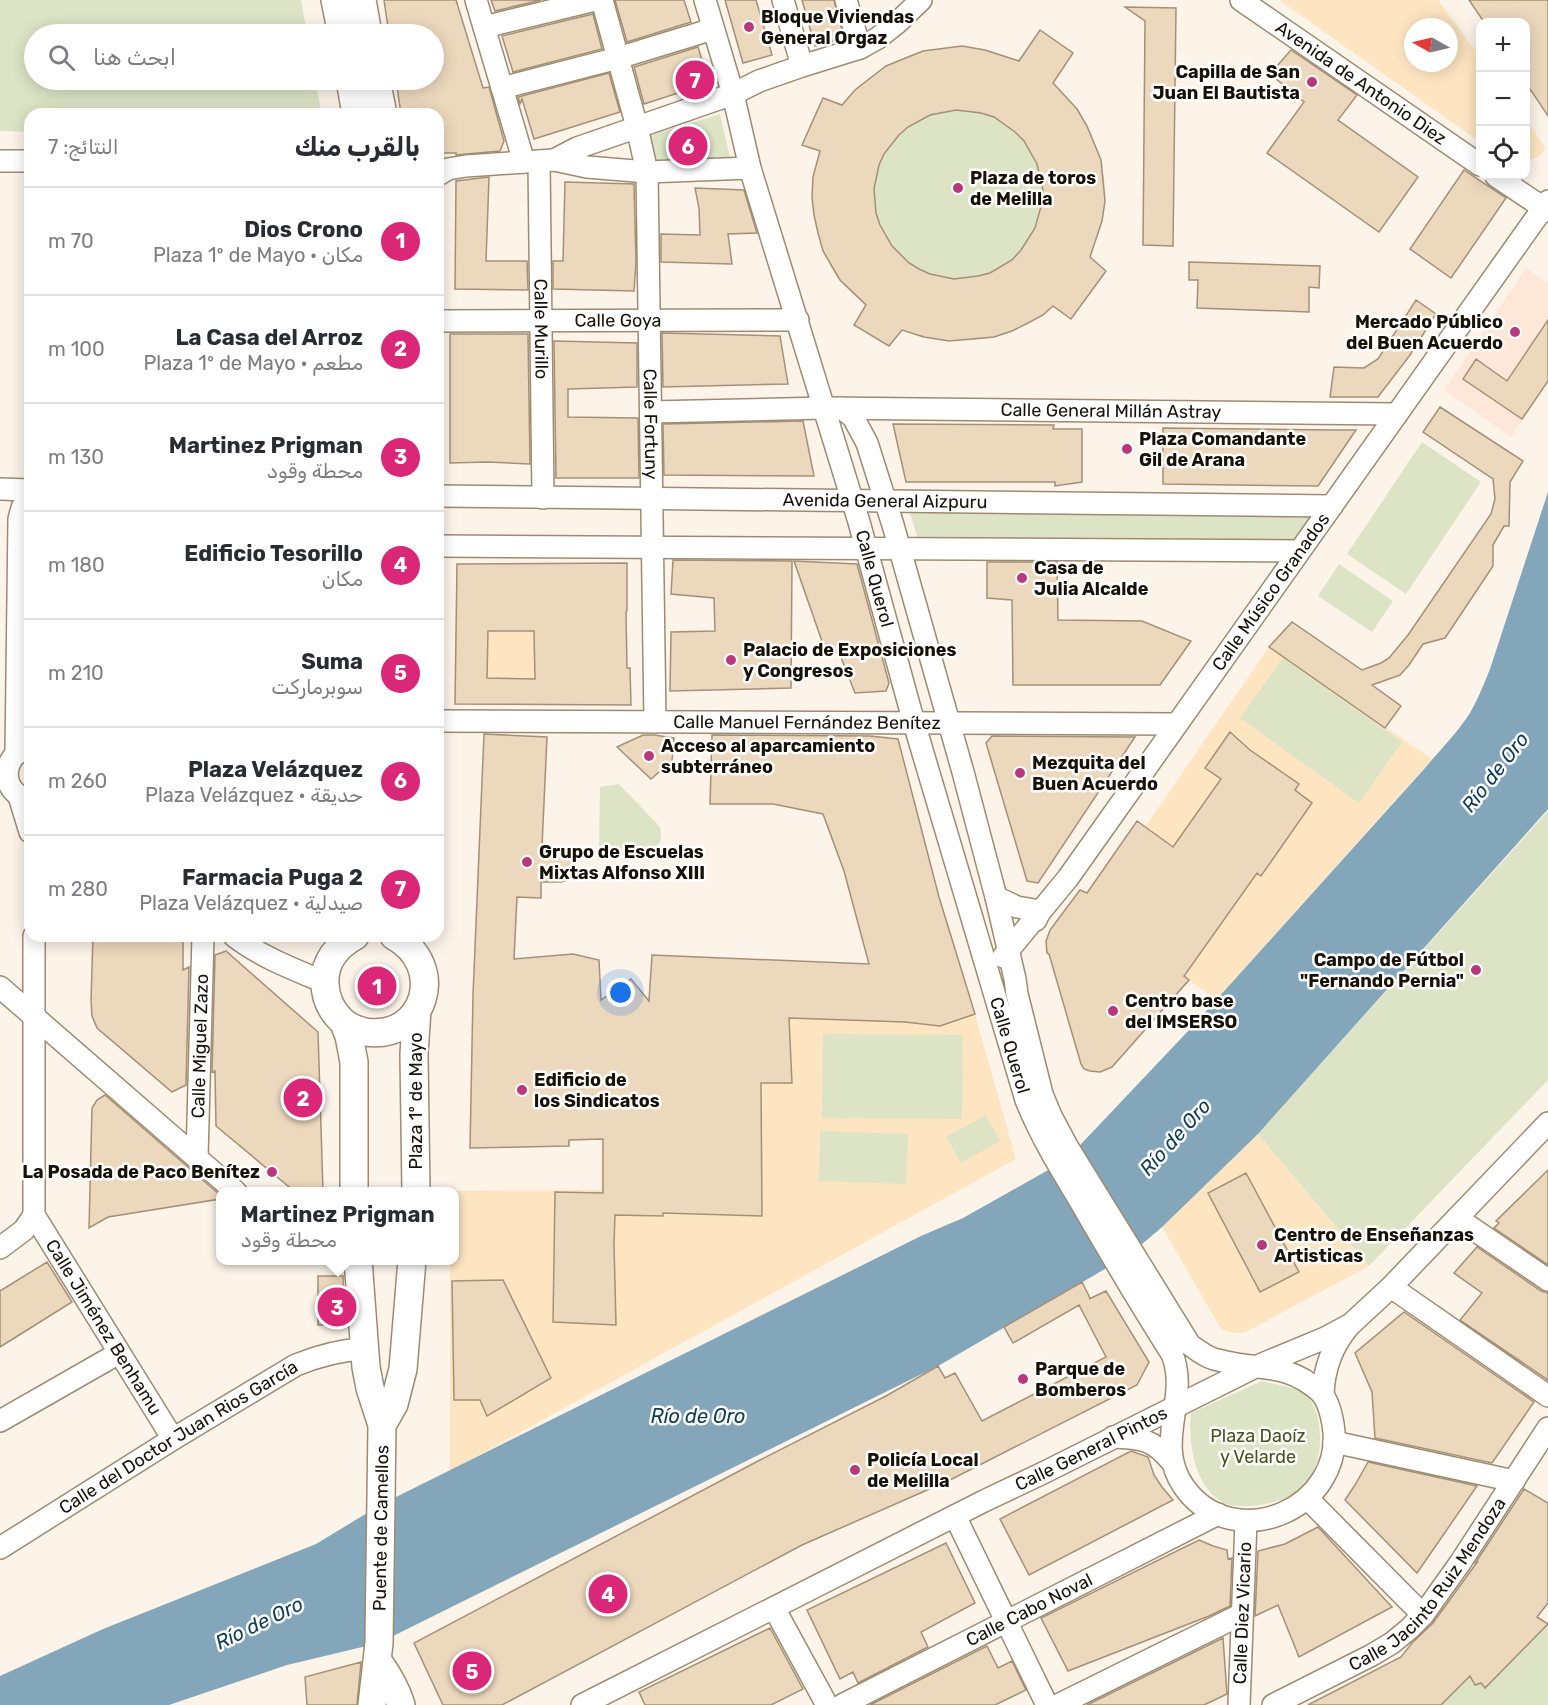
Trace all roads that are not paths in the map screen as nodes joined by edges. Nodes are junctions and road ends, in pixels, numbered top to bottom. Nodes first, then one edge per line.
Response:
1 (335, 0) edge
2 (362, 0) edge
3 (476, 0) edge
4 (595, 0) edge
5 (602, 0) edge
6 (705, 0) edge
7 (783, 0) edge
8 (846, 0) edge
9 (921, 0) edge
10 (1241, 0) edge
11 (340, 24) edge
12 (366, 24) edge
13 (484, 27) junction
14 (713, 28) junction
15 (860, 48) junction
16 (618, 58) junction
17 (802, 66) junction
18 (502, 88) junction
19 (352, 90) edge
20 (378, 90) edge
21 (733, 94) junction
22 (355, 108) edge
23 (382, 108) edge
24 (637, 127) junction
25 (576, 156) junction
26 (0, 161) edge
27 (24, 161) edge
28 (539, 161) junction
29 (1476, 162) edge
30 (750, 168) junction
31 (444, 171) edge
32 (647, 172) junction
33 (1503, 180) edge
34 (1546, 206) edge
35 (541, 320) junction
36 (649, 320) junction
37 (798, 320) junction
38 (444, 321) edge
39 (833, 408) junction
40 (651, 412) junction
41 (1397, 414) junction
42 (0, 489) edge
43 (24, 490) edge
44 (444, 496) edge
45 (543, 498) junction
46 (652, 499) junction
47 (852, 501) junction
48 (886, 501) junction
49 (24, 504) edge
50 (1332, 506) junction
51 (444, 546) edge
52 (652, 548) junction
53 (867, 549) junction
54 (900, 549) junction
55 (1299, 551) junction
56 (444, 721) edge
57 (655, 722) junction
58 (914, 723) junction
59 (948, 723) junction
60 (1177, 724) junction
61 (14, 753) edge
62 (15, 794) edge
63 (24, 817) edge
64 (996, 897) junction
65 (1040, 911) junction
66 (34, 942) edge
67 (203, 942) edge
68 (242, 942) edge
69 (344, 942) edge
70 (404, 942) edge
71 (427, 942) edge
72 (1008, 951) junction
73 (423, 969) junction
74 (988, 977) junction
75 (1015, 979) junction
76 (324, 982) junction
77 (0, 987) edge
78 (417, 1010) junction
79 (34, 1016) junction
80 (344, 1023) junction
81 (1548, 1123) edge
82 (1541, 1144) edge
83 (1059, 1150) junction
84 (197, 1157) junction
85 (231, 1187) edge
86 (354, 1187) edge
87 (416, 1187) edge
88 (34, 1215) junction
89 (1457, 1218) junction
90 (0, 1248) edge
91 (358, 1265) edge
92 (412, 1265) edge
93 (1128, 1265) junction
94 (1548, 1280) edge
95 (1391, 1287) junction
96 (1351, 1324) junction
97 (364, 1349) junction
98 (119, 1353) junction
99 (1255, 1366) junction
100 (1323, 1394) junction
101 (1548, 1396) edge
102 (1174, 1406) junction
103 (0, 1421) edge
104 (382, 1425) junction
105 (1548, 1428) edge
106 (1112, 1437) junction
107 (173, 1439) junction
108 (1334, 1443) junction
109 (1172, 1462) junction
110 (1514, 1481) junction
111 (1307, 1498) junction
112 (1218, 1514) junction
113 (955, 1516) junction
114 (1246, 1521) junction
115 (0, 1548) edge
116 (774, 1608) junction
117 (1242, 1614) junction
118 (1423, 1615) junction
119 (1006, 1622) junction
120 (378, 1662) junction
121 (610, 1699) edge
122 (372, 1705) edge
123 (401, 1705) edge
124 (582, 1705) edge
125 (827, 1705) edge
126 (842, 1705) edge
127 (1047, 1705) edge
128 (1058, 1705) edge
129 (1239, 1705) edge
130 (1273, 1705) edge

1 - 11 main road
2 - 12 main road
3 - 13 street, Calle Murillo
4 - 13 street
5 - 16 street, Calle Fortuny
6 - 14 street, Calle Querol
7 - 17 street
8 - 15 street
9 - 15 street
10 - 29 street, Avenida de Antonio Diez
13 - 18 street, Calle Murillo
14 - 16 street
14 - 21 street, Calle Querol
15 - 17 street
16 - 18 street
16 - 24 street, Calle Fortuny
17 - 21 street
18 - 28 street, Calle Murillo
19 - 22 main road
20 - 23 main road
21 - 24 street
21 - 30 street, Calle Querol
24 - 25 street
24 - 32 street, Calle Fortuny
25 - 28 street
25 - 32 street
26 - 27 street
28 - 31 street
28 - 35 street, Calle Murillo
30 - 32 street
30 - 37 street, Calle Querol
32 - 36 street, Calle Fortuny
33 - 34 street
34 - 41 street, Calle Músico Granados
35 - 36 street, Calle Goya
35 - 38 street, Calle Goya
35 - 45 street, Calle Murillo
36 - 37 street, Calle Goya
36 - 40 street, Calle Fortuny
37 - 39 street, Calle Querol
39 - 40 street, Calle General Millán Astray
39 - 41 street, Calle General Millán Astray
39 - 47 street, Calle Querol
39 - 48 street, Calle Querol
40 - 46 street, Calle Fortuny
41 - 50 street, Calle Músico Granados
42 - 43 street
44 - 45 street, Avenida General Aizpuru
45 - 46 street, Avenida General Aizpuru
46 - 47 street, Avenida General Aizpuru
46 - 52 street, Calle Fortuny
47 - 48 street, Avenida General Aizpuru
47 - 53 street, Calle Querol
48 - 50 street, Avenida General Aizpuru
48 - 54 street, Calle Querol
49 - 61 street
50 - 55 street, Calle Músico Granados
51 - 52 street
52 - 53 street
52 - 57 street, Calle Fortuny
53 - 54 street
53 - 58 street, Calle Querol
54 - 55 street
54 - 59 street, Calle Querol
55 - 60 street, Calle Músico Granados
56 - 57 street, Calle Manuel Fernández Benítez
57 - 58 street, Calle Manuel Fernández Benítez
58 - 59 street, Calle Manuel Fernández Benítez
58 - 74 street, Calle Querol
59 - 60 street, Calle Manuel Fernández Benítez
59 - 64 street, Calle Querol
60 - 65 street, Calle Músico Granados
61 - 62 street
62 - 63 street
64 - 65 street
64 - 72 street, Calle Querol
65 - 72 street, Calle Músico Granados
65 - 75 street
66 - 79 street
67 - 84 street, Calle Miguel Zazo
68 - 76 street
69 - 76 main road
70 - 73 main road
71 - 73 main road, Plaza 1º de Mayo
72 - 74 street, Calle Músico Granados
72 - 75 street, Calle Querol
73 - 78 main road, Plaza 1º de Mayo
74 - 83 street, Calle Querol
75 - 83 street, Calle Querol
76 - 80 main road
77 - 79 street
78 - 80 main road
78 - 87 main road, Plaza 1º de Mayo
79 - 84 street
79 - 88 street
80 - 86 main road
81 - 82 street, Calle General Pintos
82 - 89 street, Calle General Pintos
83 - 93 street
84 - 85 street
88 - 90 street
88 - 98 street, Calle Jiménez Benhamu
89 - 94 street
89 - 95 street, Calle General Pintos
91 - 97 main road
92 - 104 main road
93 - 99 street
93 - 102 street
95 - 96 street, Calle General Pintos
95 - 101 street
96 - 99 street, Calle General Pintos
96 - 100 street
97 - 104 main road
97 - 107 street, Calle del Doctor Juan Rios García
98 - 103 street
98 - 107 street, Calle Jiménez Benhamu
99 - 100 street
99 - 102 street, Calle General Pintos
100 - 108 street
102 - 106 street, Calle General Pintos
102 - 109 street
104 - 120 main road, Puente de Camellos
105 - 110 street, Calle Jacinto Ruiz Mendoza
106 - 109 street
106 - 113 street, Calle General Pintos
107 - 115 street, Calle del Doctor Juan Rios García
108 - 110 street
108 - 111 street
109 - 112 street
110 - 118 street, Calle Jacinto Ruiz Mendoza
111 - 114 street
111 - 118 street
112 - 114 street
112 - 119 street, Calle Cabo Noval
113 - 116 street, Calle General Pintos
113 - 119 street
114 - 117 street, Calle Diez Vicario
116 - 121 street, Calle General Pintos
116 - 125 street
117 - 128 street
117 - 129 street, Calle Diez Vicario
118 - 130 street, Calle Jacinto Ruiz Mendoza
119 - 126 street, Calle Cabo Noval
119 - 127 street
120 - 122 main road, Puente de Camellos
120 - 123 main road
121 - 124 street, Calle General Pintos

